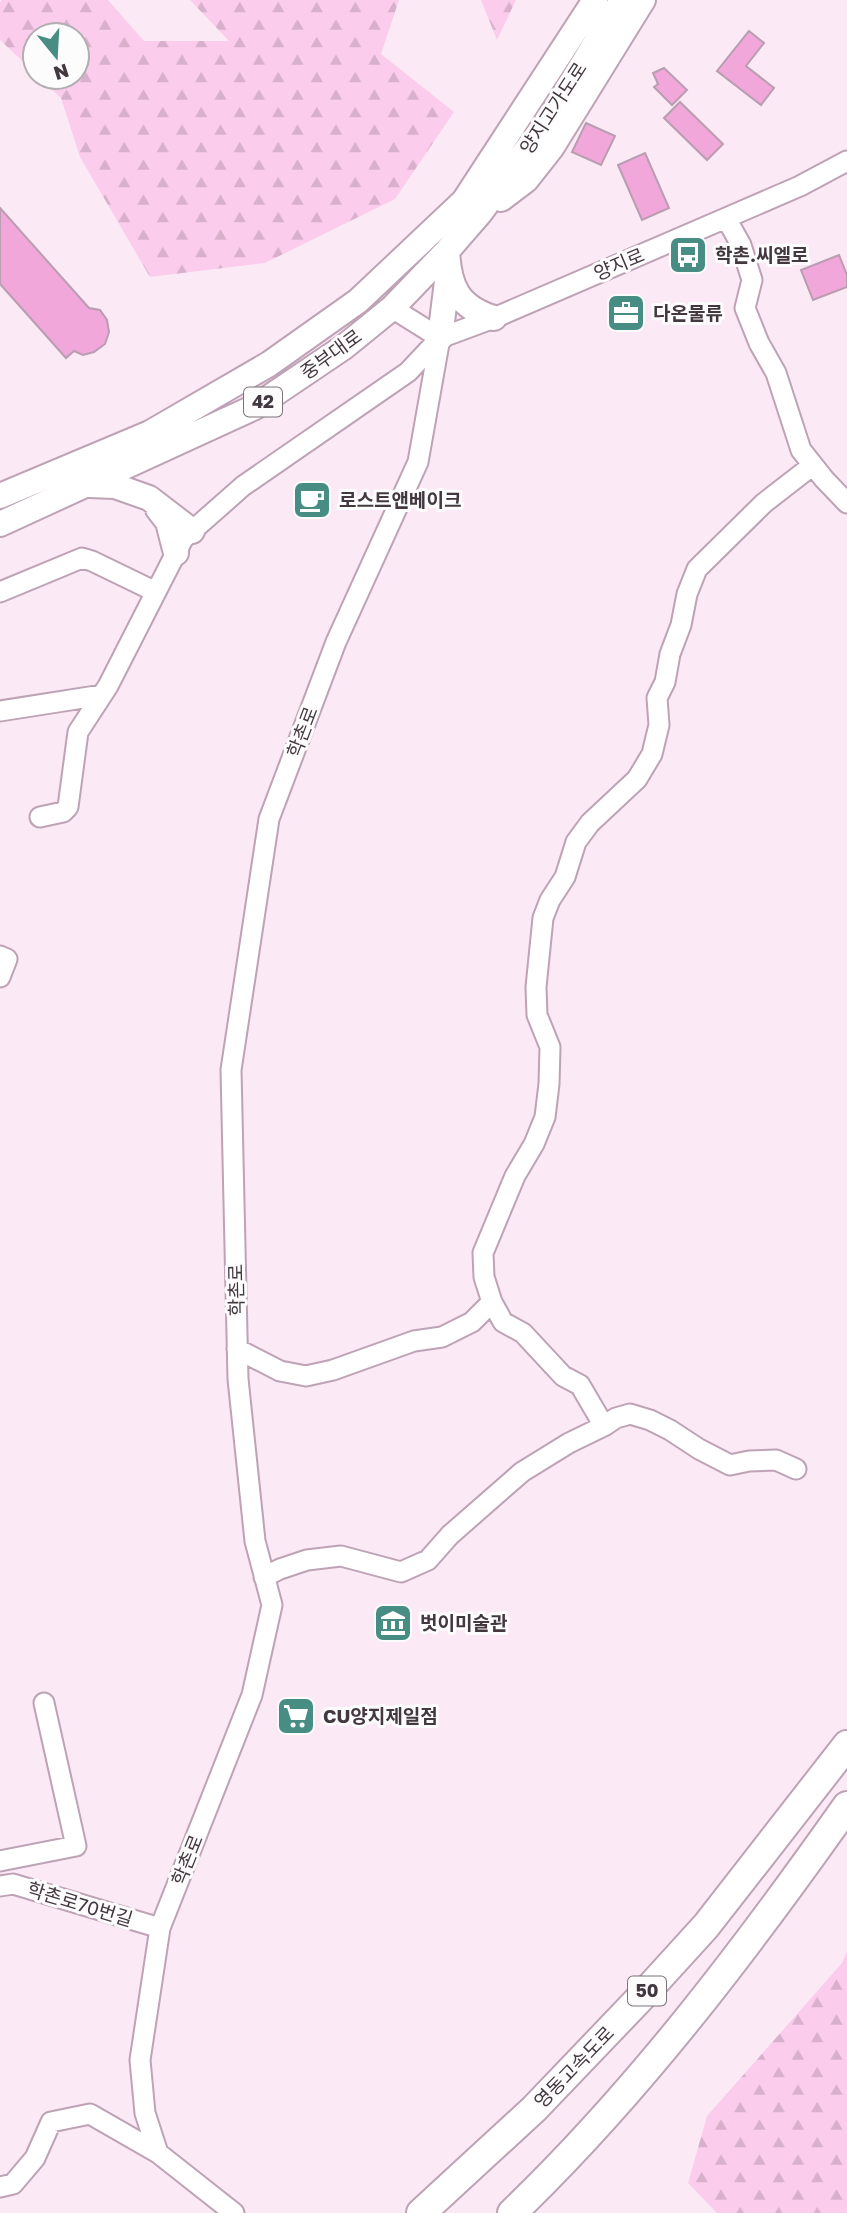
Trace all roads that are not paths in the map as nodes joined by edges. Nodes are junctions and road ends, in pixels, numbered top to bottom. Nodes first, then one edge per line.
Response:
1 (574, 0) edge
2 (594, 0) edge
3 (622, 0) edge
4 (643, 0) edge
5 (847, 161) edge
6 (472, 207) junction
7 (726, 218) junction
8 (448, 260) junction
9 (392, 308) junction
10 (494, 318) junction
11 (440, 338) junction
12 (813, 465) junction
13 (85, 485) junction
14 (4, 492) edge
15 (149, 498) junction
16 (847, 503) edge
17 (0, 524) edge
18 (192, 531) junction
19 (176, 553) junction
20 (0, 592) edge
21 (156, 592) junction
22 (102, 695) junction
23 (58, 702) junction
24 (0, 711) edge
25 (78, 732) junction
26 (40, 817) dead end
27 (0, 956) edge
28 (0, 977) edge
29 (492, 1303) junction
30 (237, 1349) junction
31 (604, 1426) junction
32 (796, 1469) dead end
33 (264, 1577) junction
34 (44, 1703) dead end
35 (847, 1745) edge
36 (847, 1807) edge
37 (0, 1861) edge
38 (6, 1885) edge
39 (160, 1928) junction
40 (158, 2153) junction
41 (0, 2187) edge
42 (234, 2213) edge
43 (421, 2213) edge
44 (512, 2213) edge

1 - 6 main road
2 - 6 main road, 양지고가도로 / 42
3 - 6 main road, 양지고가도로 / 42
4 - 6 main road
5 - 7 street, 양지로
6 - 8 main road, 중부대로 / 42
6 - 14 main road, 중부대로 / 42
7 - 10 street, 양지로
7 - 12 street
8 - 9 main road, 중부대로 / 42
8 - 10 main road
8 - 11 main road
9 - 11 street
9 - 13 main road, 중부대로 / 42
10 - 11 street, 양지로
11 - 18 street
11 - 30 street, 학촌로
12 - 16 street
12 - 29 street
13 - 15 main road
13 - 17 main road, 중부대로 / 42
15 - 18 main road
15 - 19 main road
18 - 19 street
19 - 21 street
20 - 21 street
21 - 22 street
22 - 23 street
22 - 25 street
23 - 24 street
23 - 25 street
25 - 26 street
27 - 28 street
29 - 30 street
29 - 31 street
30 - 33 street, 학촌로
31 - 32 street
31 - 33 street
33 - 39 street, 학촌로
34 - 37 street
35 - 43 highway, 영동고속도로 / 50
36 - 44 highway, 50
37 - 38 street
38 - 39 street, 학촌로70번길
39 - 40 street, 학촌로
40 - 41 street
40 - 42 street

